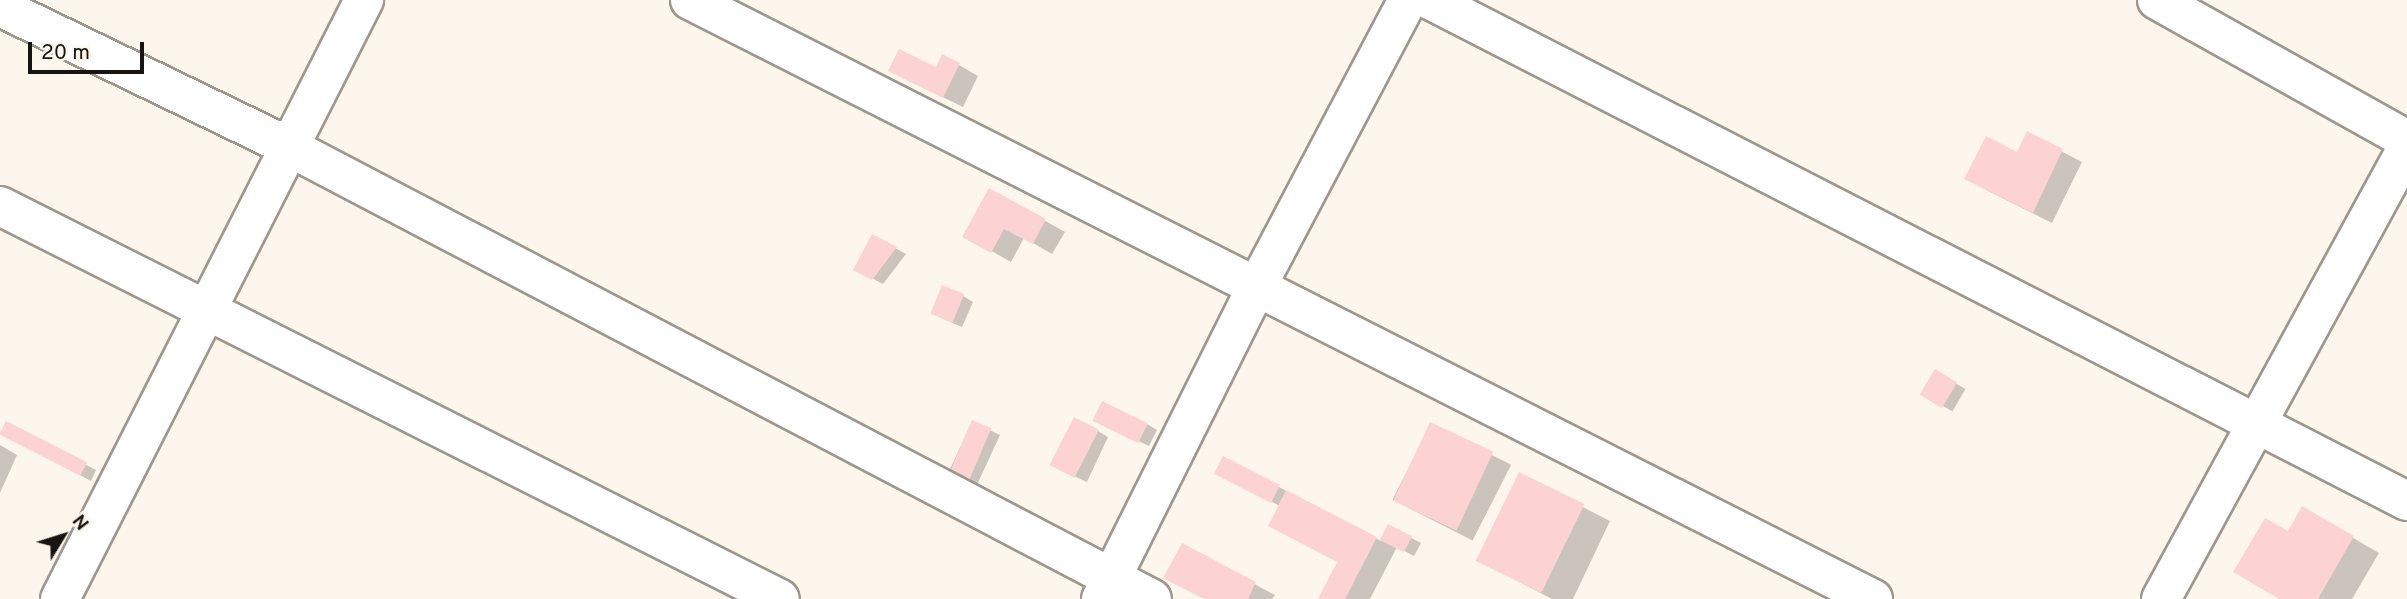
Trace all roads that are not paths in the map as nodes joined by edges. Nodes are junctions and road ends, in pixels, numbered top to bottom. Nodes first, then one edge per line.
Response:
1 (364, 0) edge
2 (690, 0) edge
3 (1408, 0) edge
4 (1430, 0) edge
5 (2157, 0) edge
6 (0, 7) edge
7 (2407, 140) edge
8 (289, 146) junction
9 (2407, 148) edge
10 (0, 205) edge
11 (1256, 286) junction
12 (206, 307) junction
13 (2257, 421) junction
14 (2407, 501) edge
15 (1107, 589) edge
16 (60, 599) edge
17 (780, 599) edge
18 (1152, 599) edge
19 (1873, 599) edge
20 (2161, 599) edge

1 - 8 street
2 - 11 street
3 - 11 street
4 - 13 street
5 - 7 street
6 - 8 street
8 - 12 street
8 - 15 street
9 - 13 street
10 - 12 street
11 - 15 street
11 - 19 street
12 - 16 street
12 - 17 street
13 - 14 street
13 - 20 street
15 - 18 street

